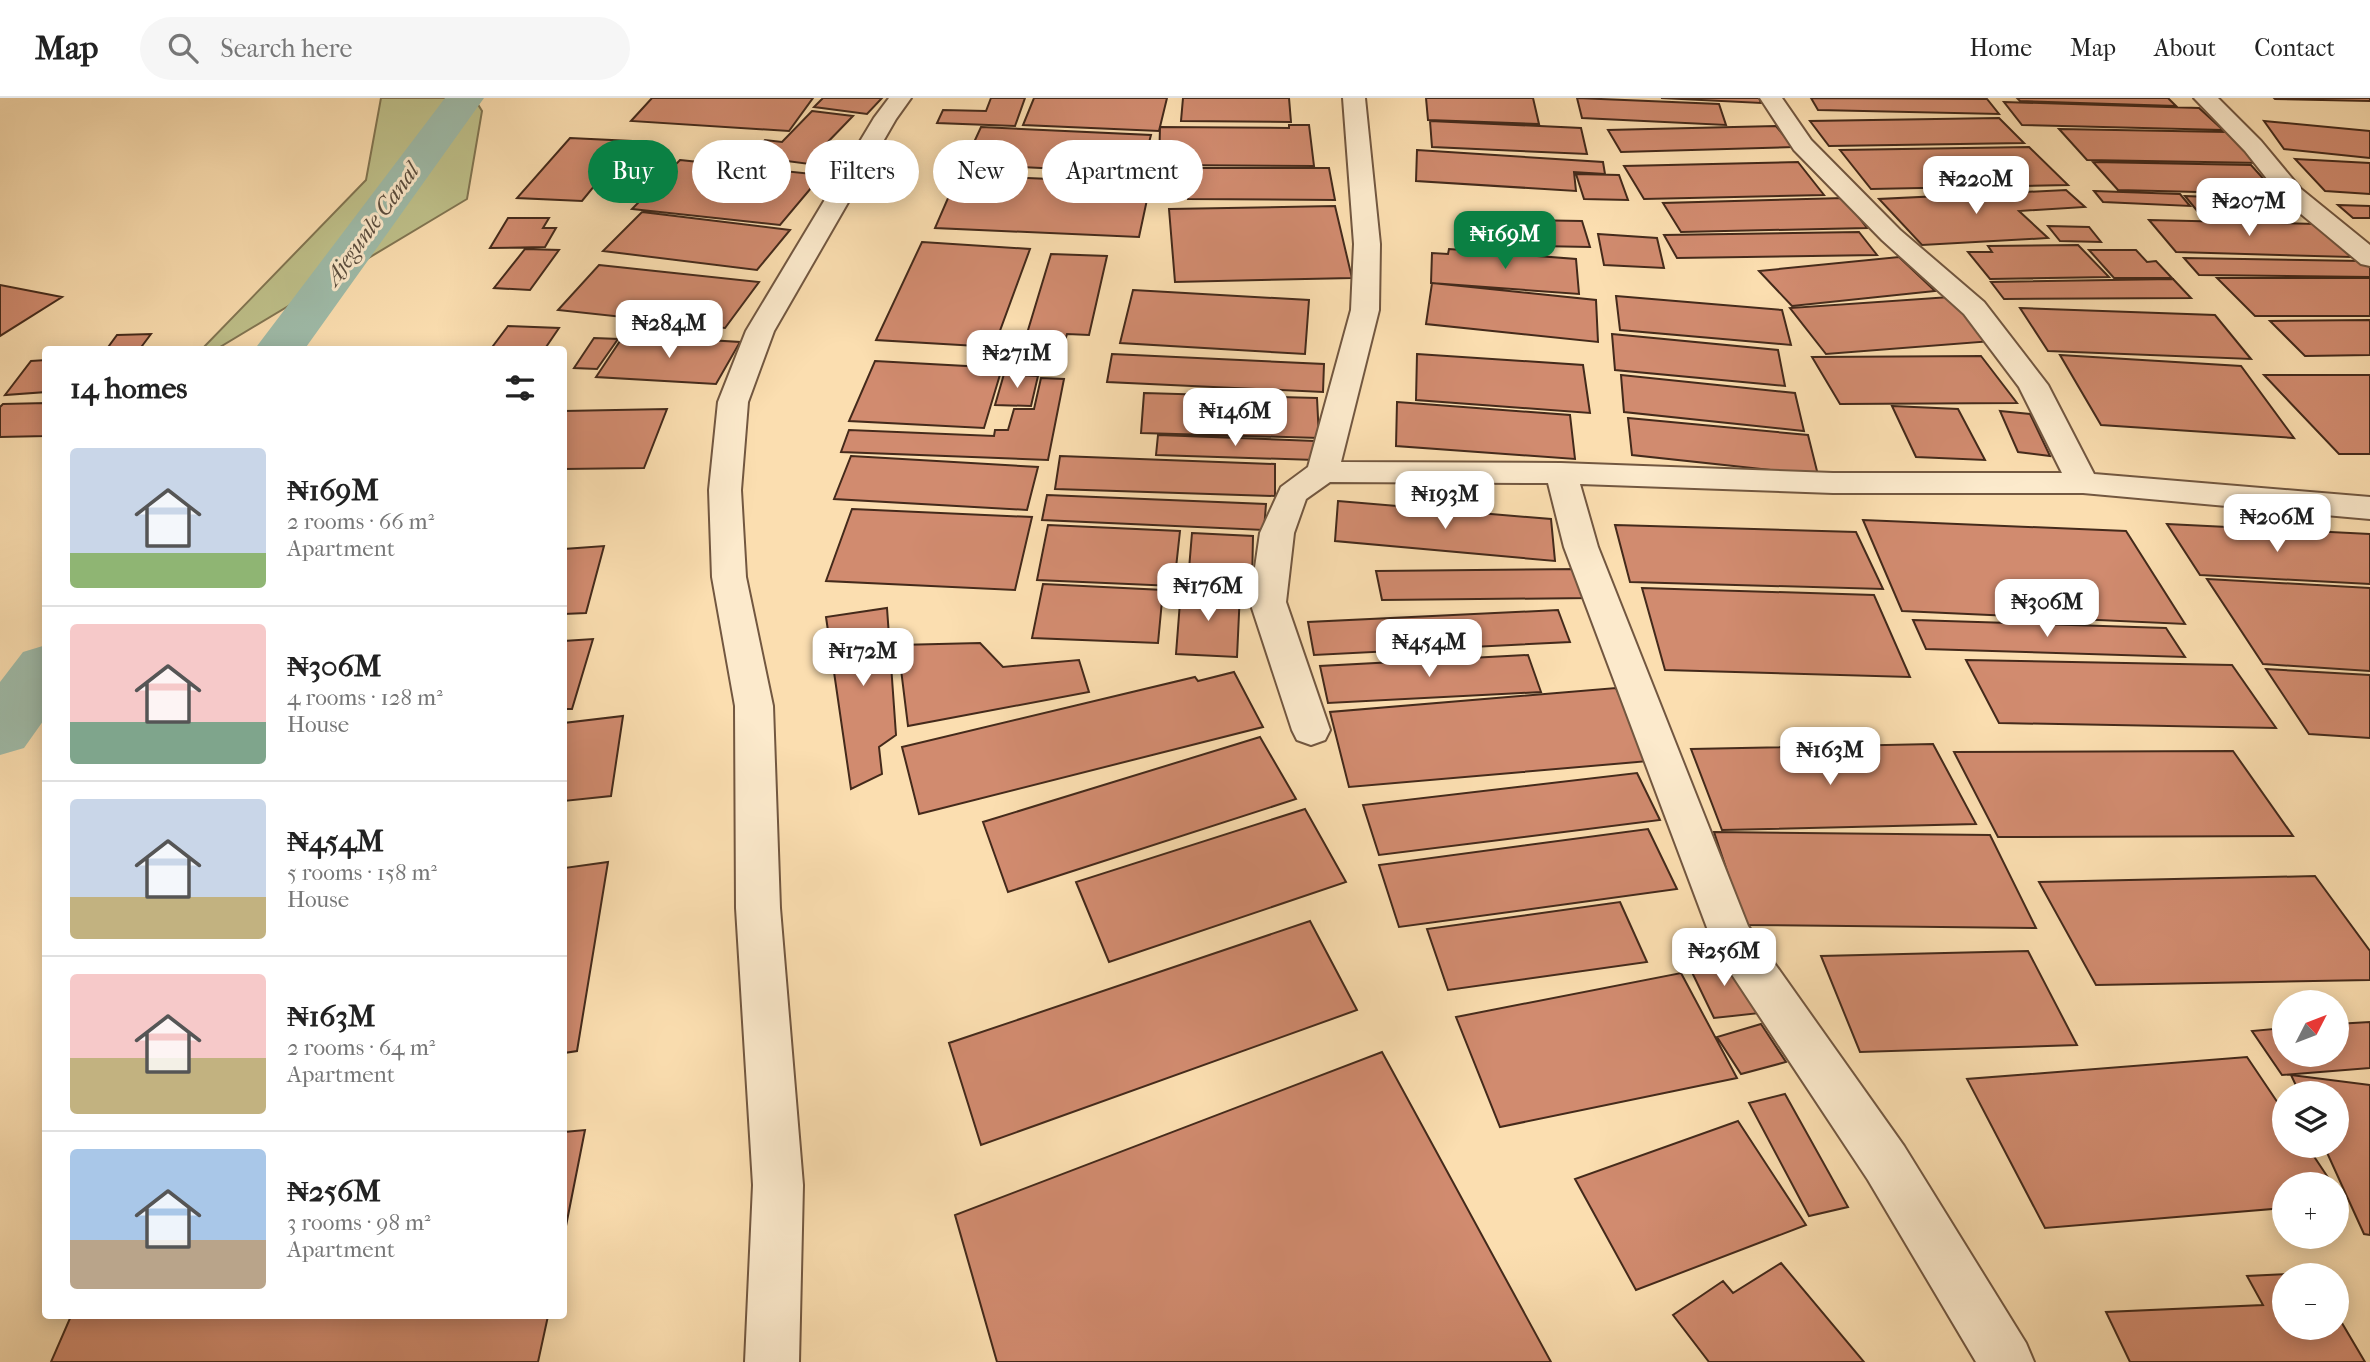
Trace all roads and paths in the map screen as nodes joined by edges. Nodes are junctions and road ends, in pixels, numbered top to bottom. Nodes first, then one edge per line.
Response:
1 (901, 98) edge
2 (1354, 98) edge
3 (1771, 98) edge
4 (2205, 98) edge
5 (2370, 258) edge
6 (1323, 472) junction
7 (1561, 473) junction
8 (2082, 483) junction
9 (2370, 508) edge
10 (1311, 730) dead end
11 (772, 1362) edge
12 (2007, 1362) edge

1 - 11 street
2 - 6 street
3 - 8 street
4 - 5 street
6 - 7 street
6 - 10 street
7 - 8 street
7 - 12 street
8 - 9 street

